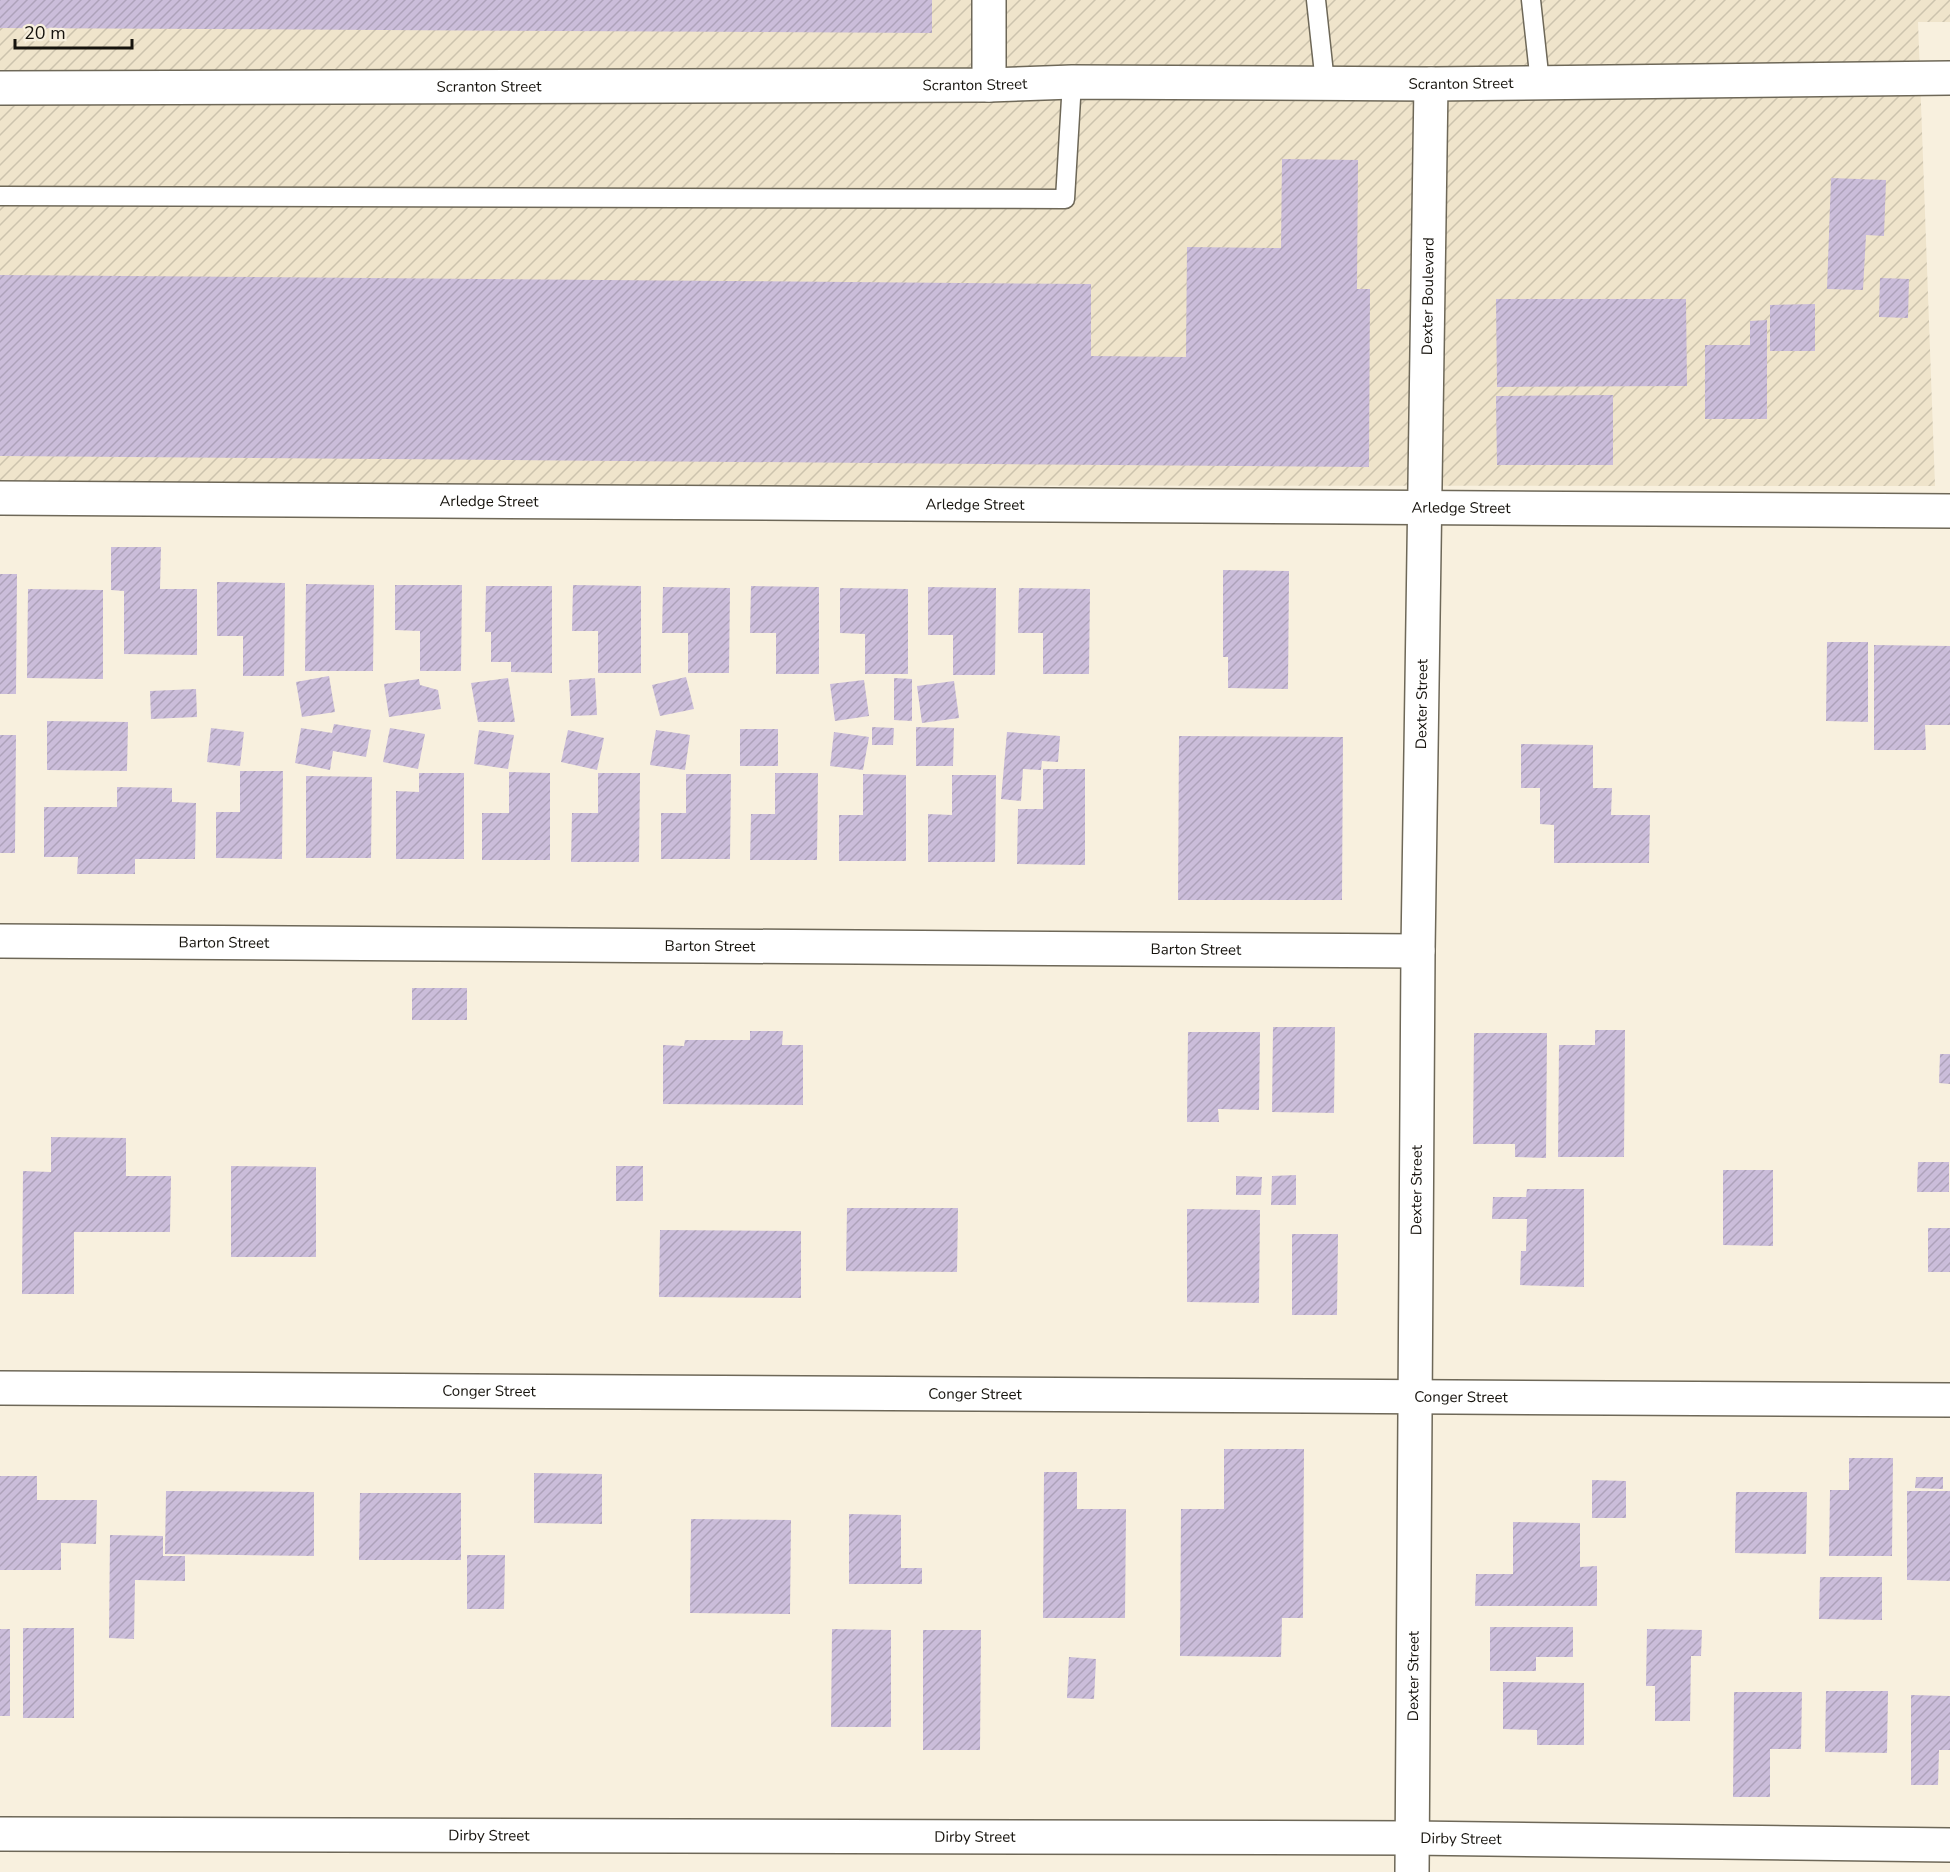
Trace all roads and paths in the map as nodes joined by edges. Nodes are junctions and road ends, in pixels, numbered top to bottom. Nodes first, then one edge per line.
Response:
1 (988, 0) edge
2 (1316, 0) edge
3 (1531, 0) edge
4 (1950, 78) edge
5 (1072, 82) junction
6 (1325, 83) junction
7 (1540, 83) junction
8 (1431, 84) junction
9 (989, 85) junction
10 (0, 88) edge
11 (0, 196) edge
12 (0, 498) edge
13 (1424, 507) junction
14 (1950, 511) edge
15 (0, 941) edge
16 (1418, 951) junction
17 (0, 1388) edge
18 (1416, 1396) junction
19 (1950, 1400) edge
20 (0, 1834) edge
21 (1412, 1838) junction
22 (1950, 1845) edge
23 (1412, 1872) edge

1 - 9 street
2 - 6 lane
3 - 7 lane
4 - 7 street, Scranton Street
5 - 6 street, Scranton Street
5 - 9 street, Scranton Street
5 - 11 lane
6 - 8 street, Scranton Street
7 - 8 street, Scranton Street
8 - 13 street, Dexter Boulevard
9 - 10 street, Scranton Street
12 - 13 street, Arledge Street
13 - 14 street, Arledge Street
13 - 16 street, Dexter Street
15 - 16 street, Barton Street
16 - 18 street, Dexter Street
17 - 18 street, Conger Street
18 - 19 street, Conger Street
18 - 21 street, Dexter Street
20 - 21 street, Dirby Street
21 - 22 street, Dirby Street
21 - 23 street, Dexter Street

